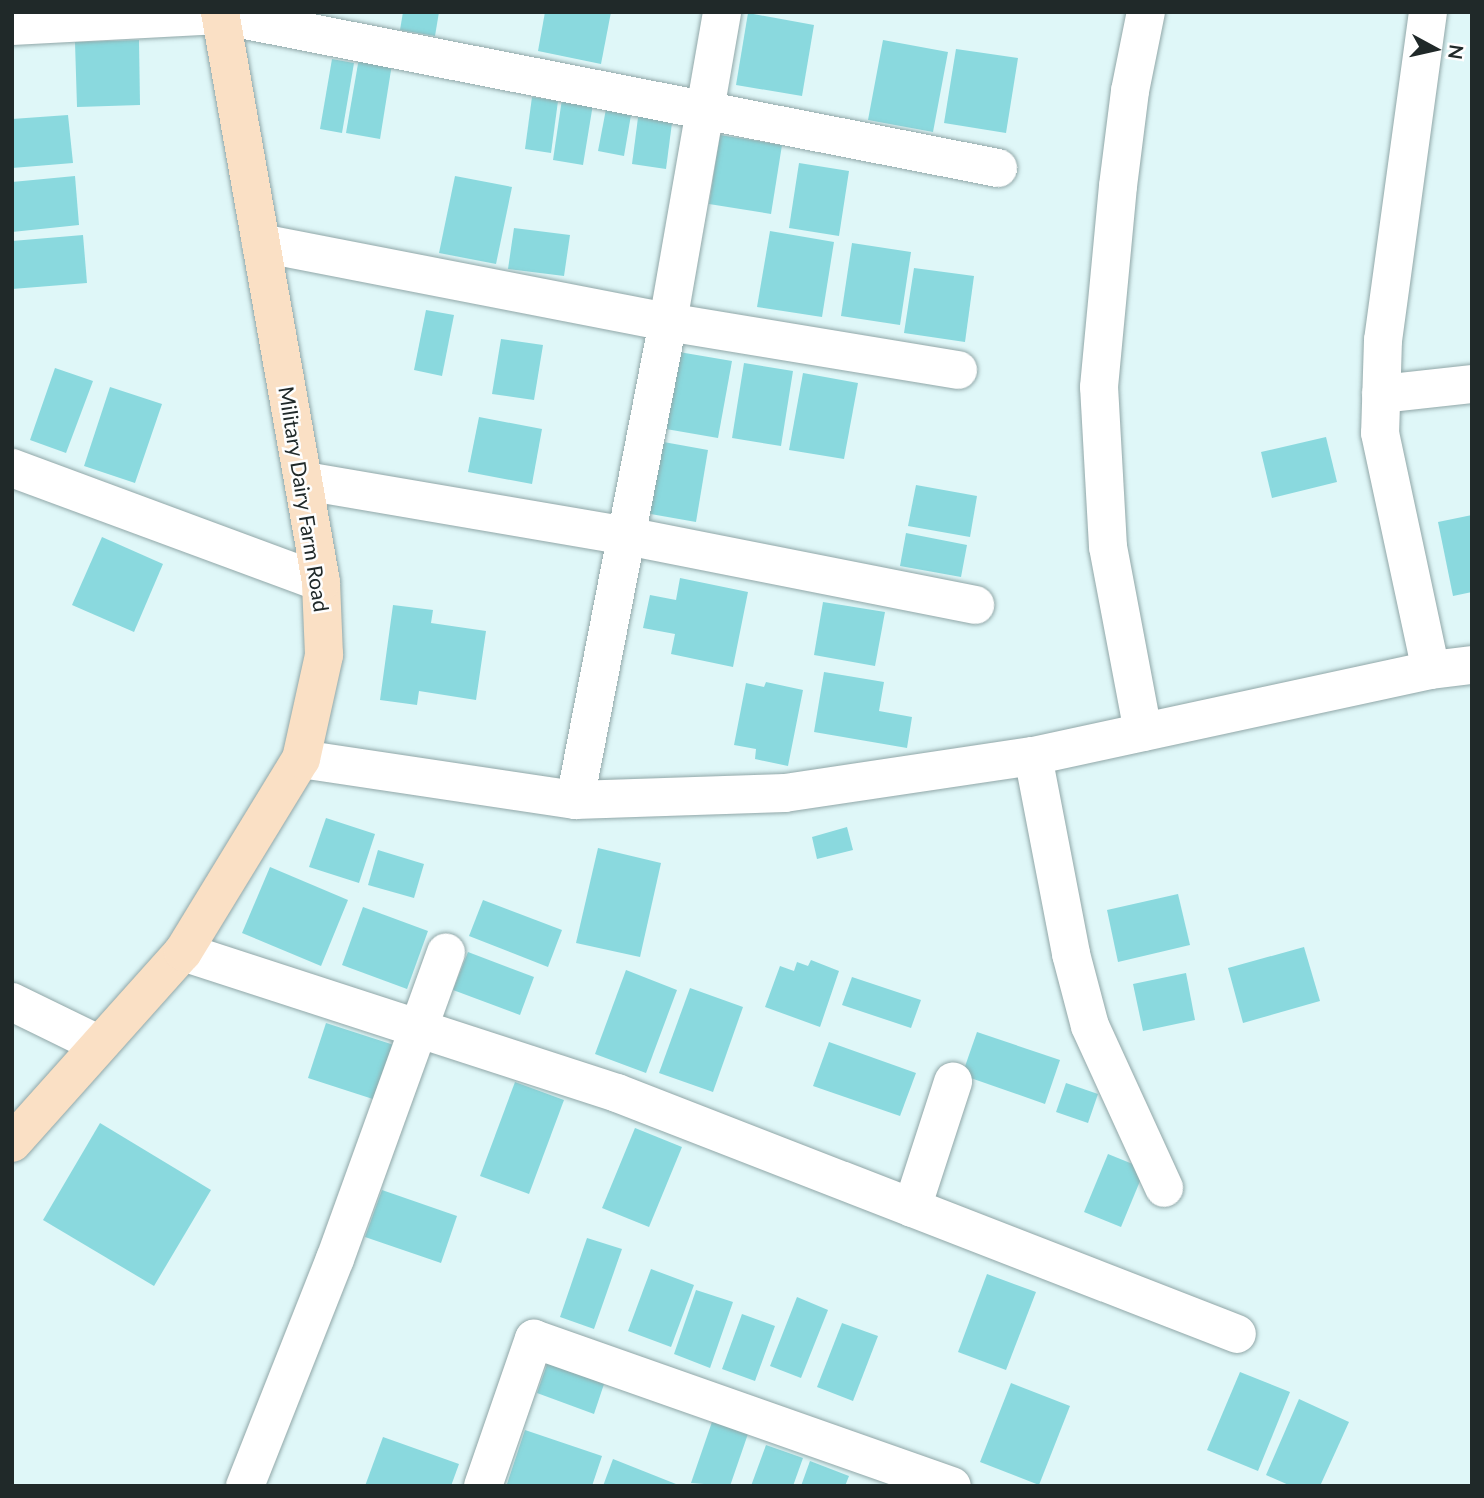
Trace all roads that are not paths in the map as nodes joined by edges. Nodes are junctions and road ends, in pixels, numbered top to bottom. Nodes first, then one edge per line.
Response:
1 (722, 12) edge
2 (1146, 12) edge
3 (1428, 12) edge
4 (220, 14) edge
5 (12, 26) edge
6 (707, 109) junction
7 (998, 168) dead end
8 (261, 243) junction
9 (668, 322) junction
10 (958, 370) dead end
11 (1472, 384) edge
12 (1381, 394) junction
13 (12, 467) edge
14 (305, 481) junction
15 (627, 536) junction
16 (321, 582) junction
17 (975, 605) dead end
18 (1472, 665) edge
19 (1431, 670) junction
20 (1143, 732) junction
21 (1033, 756) junction
22 (301, 759) junction
23 (575, 800) junction
24 (183, 951) junction
25 (446, 952) dead end
26 (12, 1002) edge
27 (419, 1027) junction
28 (98, 1044) junction
29 (953, 1082) dead end
30 (12, 1143) edge
31 (1164, 1188) dead end
32 (912, 1208) junction
33 (1237, 1334) dead end
34 (245, 1486) edge
35 (483, 1486) edge
36 (952, 1486) edge

1 - 6 street
2 - 20 street
3 - 12 street
4 - 5 street
4 - 6 street
4 - 8 main road, Military Dairy Farm Road
6 - 7 street
6 - 9 street
8 - 9 street
8 - 14 main road, Military Dairy Farm Road
9 - 10 street
9 - 15 street
11 - 12 street
12 - 19 street
13 - 16 street
14 - 15 street
14 - 16 main road, Military Dairy Farm Road
15 - 17 street
15 - 23 street
16 - 22 main road, Military Dairy Farm Road
18 - 19 street
19 - 20 street
20 - 21 street
21 - 23 street
21 - 31 street
22 - 23 street
22 - 24 main road, Military Dairy Farm Road
24 - 27 street
24 - 28 main road, Military Dairy Farm Road
25 - 27 street
26 - 28 street
27 - 32 street
27 - 34 street
28 - 30 main road, Military Dairy Farm Road
29 - 32 street
32 - 33 street
35 - 36 street

